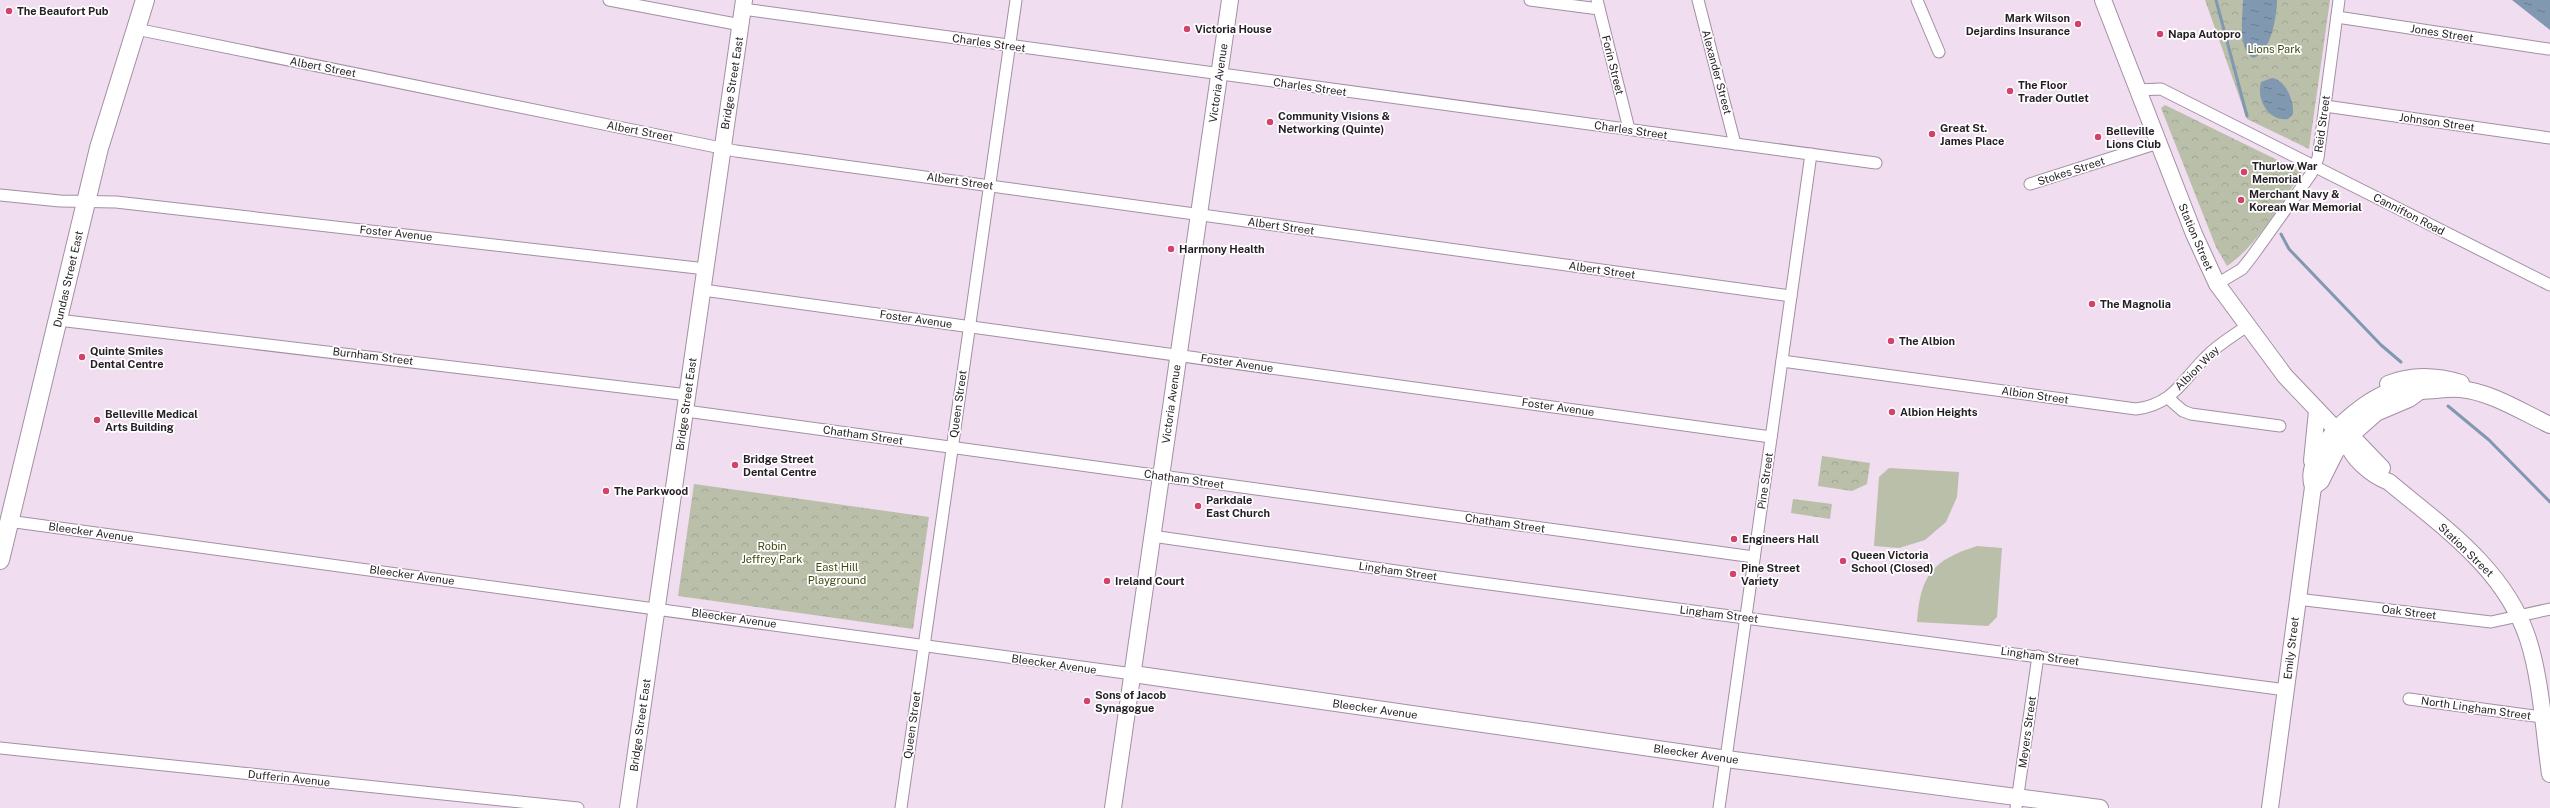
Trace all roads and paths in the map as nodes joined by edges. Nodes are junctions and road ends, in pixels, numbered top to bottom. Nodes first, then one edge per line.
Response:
1 (145, 0) edge
2 (609, 0) edge
3 (1016, 0) edge
4 (1230, 0) edge
5 (1530, 0) edge
6 (1698, 0) edge
7 (1917, 0) edge
8 (2103, 0) edge
9 (2340, 0) edge
10 (744, 4) edge
11 (1598, 4) edge
12 (2337, 17) junction
13 (741, 25) junction
14 (136, 29) junction
15 (1010, 46) junction
16 (2548, 49) dead end
17 (1939, 52) dead end
18 (1219, 74) junction
19 (2137, 90) junction
20 (2325, 106) junction
21 (1629, 129) junction
22 (2550, 138) edge
23 (1735, 144) junction
24 (2158, 144) junction
25 (722, 148) junction
26 (1811, 154) junction
27 (1876, 163) dead end
28 (2315, 166) junction
29 (990, 184) junction
30 (2030, 184) dead end
31 (0, 195) edge
32 (86, 200) junction
33 (1198, 215) junction
34 (706, 268) junction
35 (2217, 284) junction
36 (2550, 285) edge
37 (702, 290) junction
38 (1791, 296) junction
39 (58, 320) junction
40 (2247, 326) junction
41 (969, 327) junction
42 (1178, 355) junction
43 (1782, 361) junction
44 (688, 395) junction
45 (2168, 398) junction
46 (2496, 400) junction
47 (686, 411) junction
48 (2319, 414) junction
49 (2550, 425) edge
50 (2280, 426) dead end
51 (2341, 436) junction
52 (1771, 437) junction
53 (952, 447) junction
54 (2312, 468) junction
55 (1161, 476) junction
56 (2313, 487) junction
57 (8, 521) junction
58 (1152, 536) junction
59 (1754, 557) junction
60 (0, 560) edge
61 (2297, 599) junction
62 (658, 608) junction
63 (2550, 609) edge
64 (2519, 616) junction
65 (1746, 617) junction
66 (923, 645) junction
67 (2038, 656) junction
68 (1133, 674) junction
69 (2286, 690) junction
70 (2409, 699) dead end
71 (2542, 717) junction
72 (0, 748) edge
73 (1726, 758) junction
74 (2550, 774) edge
75 (2017, 803) edge
76 (578, 808) edge
77 (628, 808) edge
78 (901, 808) edge
79 (1113, 808) edge
80 (1719, 808) edge
81 (2100, 808) edge
82 (2270, 808) edge

1 - 14 main road, Dundas Street East
2 - 13 street
3 - 15 street, Queen Street
4 - 18 street, Victoria Avenue
5 - 11 street
6 - 23 street, Alexander Street
7 - 17 street
8 - 19 street, Station Street
9 - 12 street, Reid Street
10 - 13 street, Bridge Street East
10 - 15 street, Charles Street
11 - 21 street, Forin Street
12 - 16 street, Jones Street
12 - 20 street, Reid Street
13 - 25 street, Bridge Street East
14 - 25 street, Albert Street
14 - 32 main road, Dundas Street East
15 - 18 street, Charles Street
15 - 29 street, Queen Street
18 - 21 street, Charles Street
18 - 33 street, Victoria Avenue
19 - 24 street, Station Street
19 - 28 street, Cannifton Road
20 - 22 street, Johnson Street
20 - 28 street, Reid Street
21 - 23 street, Charles Street
23 - 26 street, Charles Street
24 - 30 street, Stokes Street
24 - 35 street, Station Street
25 - 29 street, Albert Street
25 - 34 street, Bridge Street East
26 - 27 street, Charles Street
26 - 38 street, Pine Street
28 - 35 street, Reid Street
28 - 36 street, Cannifton Road
29 - 33 street, Albert Street
29 - 41 street, Queen Street
31 - 32 street, Foster Avenue
32 - 34 street, Foster Avenue
32 - 39 main road, Dundas Street East
33 - 38 street, Albert Street
33 - 42 street, Victoria Avenue
34 - 37 street, Bridge Street East
35 - 40 street, Station Street
37 - 41 street, Foster Avenue
37 - 44 street, Bridge Street East
38 - 43 street, Pine Street
39 - 44 street, Burnham Street
39 - 57 main road, Dundas Street East
40 - 45 street, Albion Way
40 - 48 street, Station Street
41 - 42 street, Foster Avenue
41 - 53 street, Queen Street
42 - 52 street, Foster Avenue
42 - 55 street, Victoria Avenue
43 - 45 street, Albion Street
43 - 52 street, Pine Street
44 - 47 street, Bridge Street East
45 - 50 street
46 - 48 street
46 - 49 street
46 - 51 street
47 - 53 street, Chatham Street
47 - 62 street, Bridge Street East
48 - 51 street, Station Street
48 - 54 street
51 - 54 street, Emily Street
51 - 56 street, Emily Street
51 - 64 street, Station Street
52 - 59 street, Pine Street
53 - 55 street, Chatham Street
53 - 66 street, Queen Street
54 - 56 street, Emily Street
55 - 58 street, Victoria Avenue
55 - 59 street, Chatham Street
56 - 61 street, Emily Street
57 - 60 main road, Dundas Street East
57 - 62 street, Bleecker Avenue
58 - 65 street, Lingham Street
58 - 68 street, Victoria Avenue
59 - 65 street, Pine Street
61 - 64 street, Oak Street
61 - 69 street, Emily Street
62 - 66 street, Bleecker Avenue
62 - 77 street, Bridge Street East
63 - 64 street, Oak Street
64 - 71 street, Station Street
65 - 67 street, Lingham Street
65 - 73 street, Pine Street
66 - 68 street, Bleecker Avenue
66 - 78 street, Queen Street
67 - 69 street, Lingham Street
67 - 75 street, Meyers Street
68 - 73 street, Bleecker Avenue
68 - 79 street, Victoria Avenue
69 - 82 street, Emily Street
70 - 71 street, North Lingham Street
71 - 74 street, Station Street
72 - 76 street, Dufferin Avenue
73 - 75 street, Bleecker Avenue
73 - 80 street, Pine Street
75 - 81 street, Bleecker Avenue

